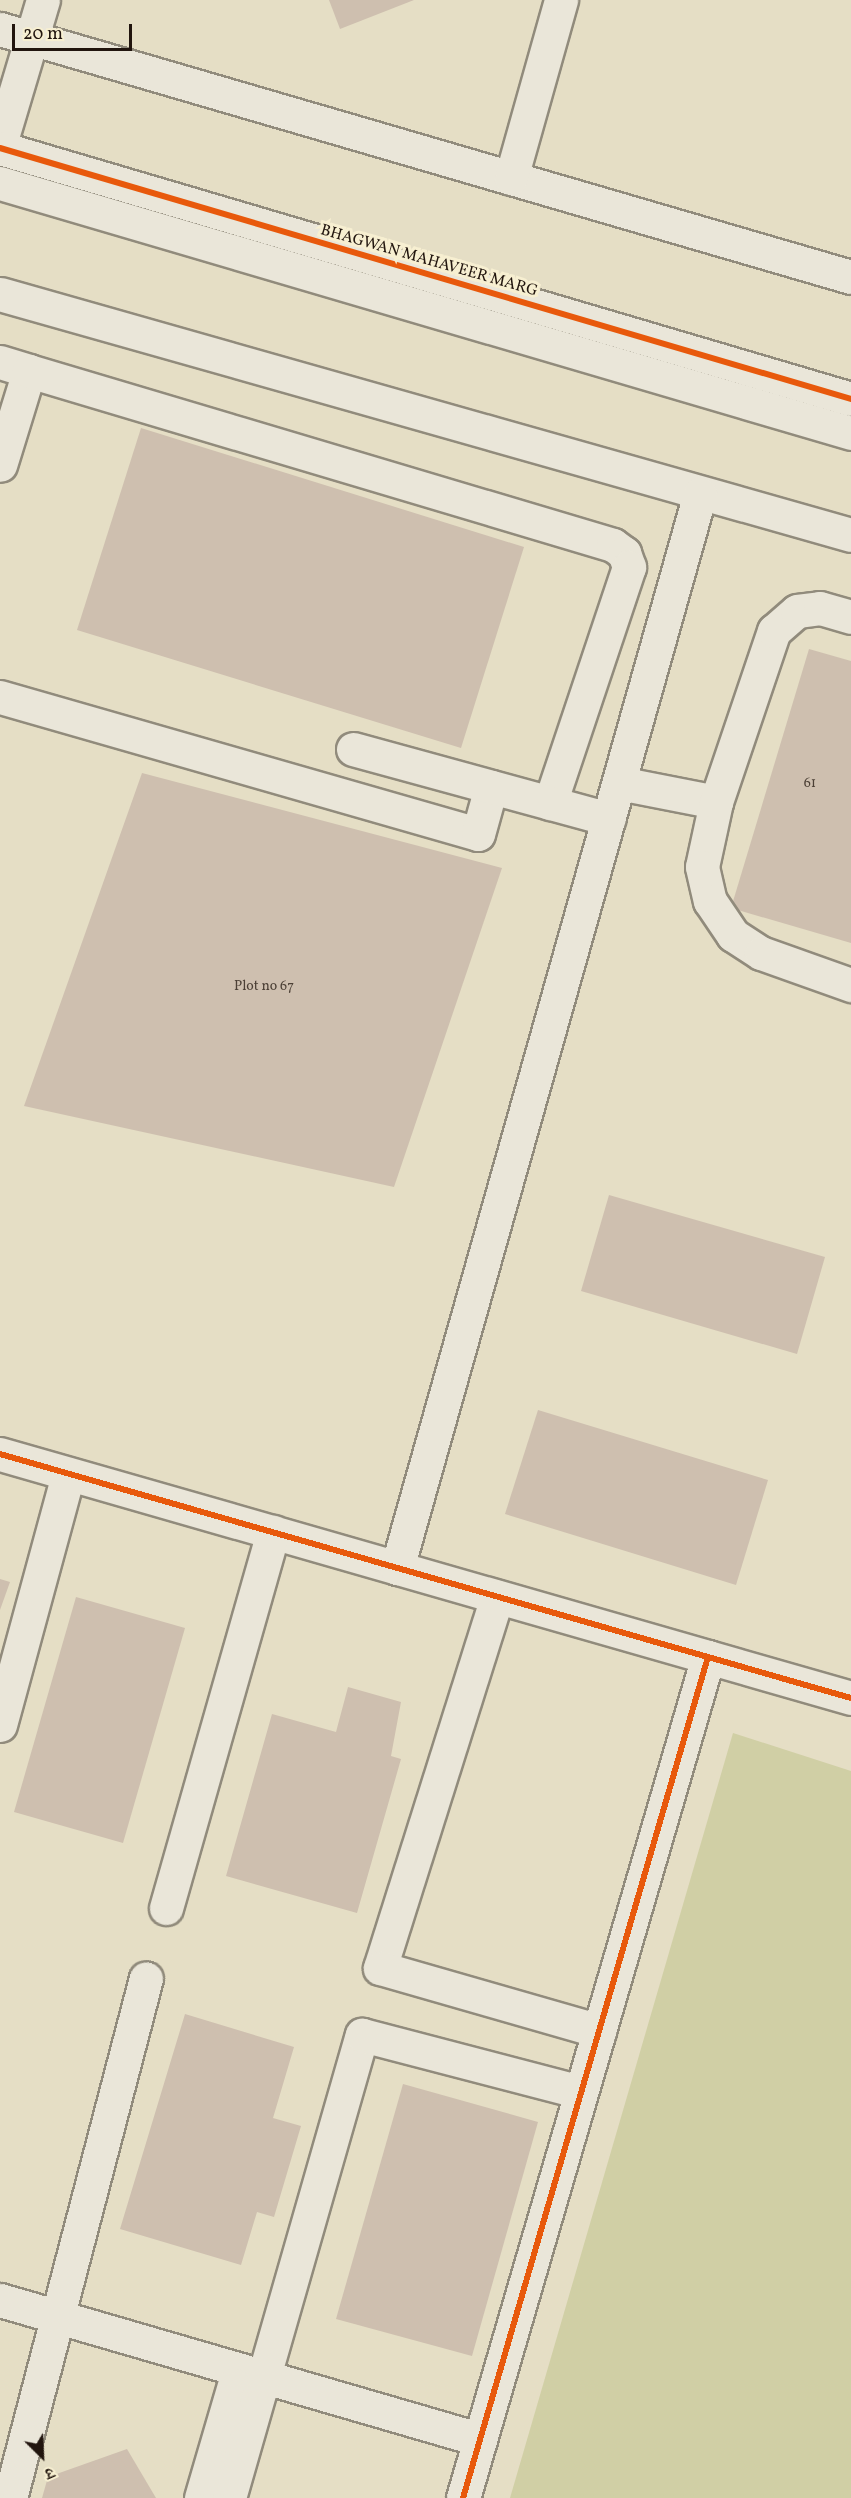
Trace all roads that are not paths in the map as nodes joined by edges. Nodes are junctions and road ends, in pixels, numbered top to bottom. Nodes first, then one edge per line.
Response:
1 (43, 0) edge
2 (561, 0) edge
3 (0, 29) edge
4 (32, 39) junction
5 (0, 146) edge
6 (511, 178) junction
7 (0, 183) edge
8 (851, 277) edge
9 (0, 294) edge
10 (14, 366) edge
11 (851, 399) edge
12 (851, 433) edge
13 (0, 465) edge
14 (700, 494) junction
15 (851, 536) edge
16 (851, 617) edge
17 (0, 697) edge
18 (353, 749) dead end
19 (619, 783) junction
20 (491, 787) junction
21 (716, 802) junction
22 (550, 803) junction
23 (609, 819) junction
24 (851, 985) edge
25 (0, 1454) edge
26 (68, 1474) junction
27 (273, 1533) junction
28 (397, 1568) junction
29 (497, 1597) junction
30 (708, 1657) junction
31 (851, 1698) edge
32 (0, 1725) edge
33 (166, 1908) dead end
34 (146, 1978) dead end
35 (599, 2031) junction
36 (581, 2092) junction
37 (0, 2300) edge
38 (60, 2317) junction
39 (249, 2372) junction
40 (480, 2439) junction
41 (227, 2497) edge
42 (10, 2498) edge
43 (463, 2498) edge

1 - 4 street
2 - 6 street
3 - 4 street
4 - 5 street
4 - 6 street
5 - 11 street, BHAGWAN MAHAVEER MARG
6 - 8 street
7 - 12 street
9 - 14 street
10 - 13 street
10 - 22 street
14 - 15 street
14 - 19 street
16 - 21 street
17 - 20 street
18 - 20 street
19 - 21 street
19 - 23 street
20 - 22 street
21 - 24 street
22 - 23 street
23 - 28 street
25 - 26 street
26 - 27 street
26 - 32 street
27 - 28 street
27 - 33 street
28 - 29 street
29 - 30 street
29 - 35 street
30 - 31 street
30 - 35 street
34 - 38 street
35 - 36 street
36 - 39 street
36 - 40 street
37 - 38 street
38 - 39 street
38 - 42 street
39 - 40 street
39 - 41 street
40 - 43 street

